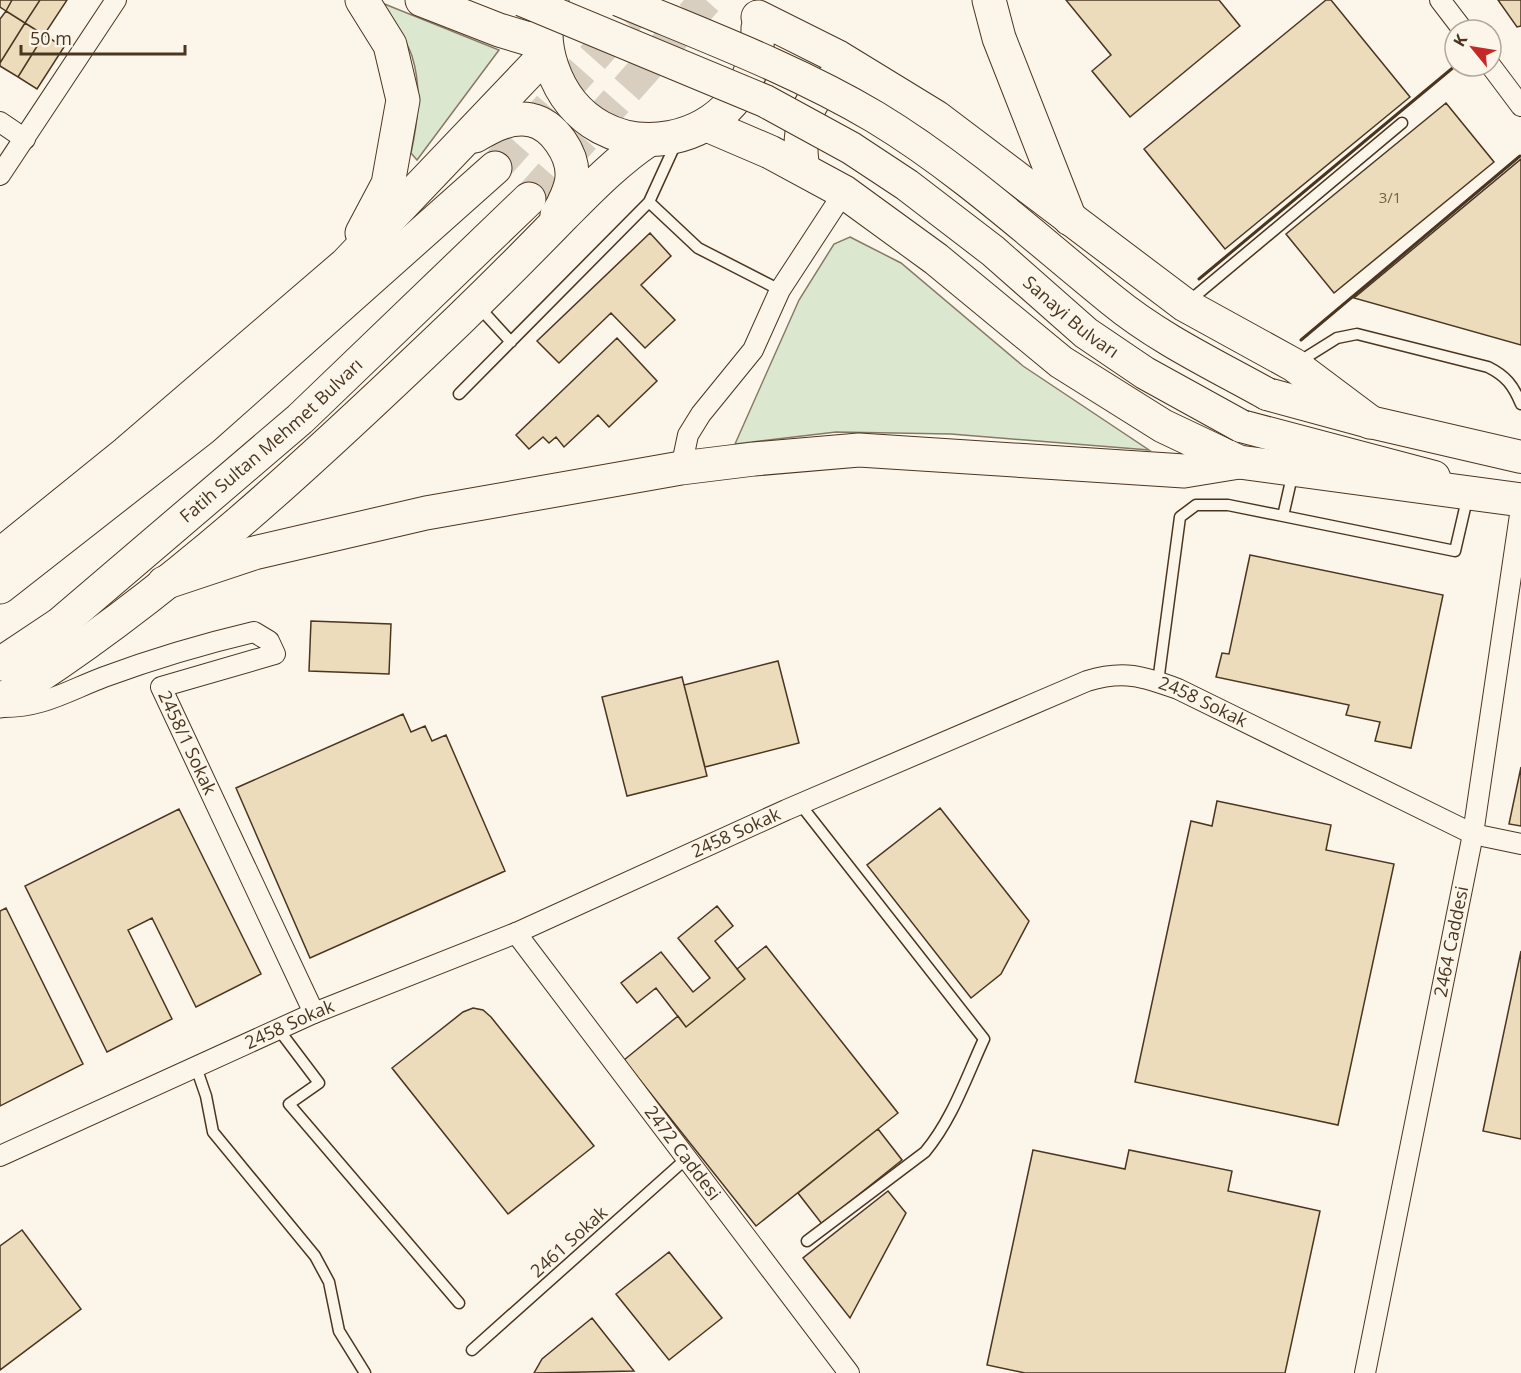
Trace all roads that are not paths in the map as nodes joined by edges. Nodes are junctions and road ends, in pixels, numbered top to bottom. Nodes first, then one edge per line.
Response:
1 (116, 0) edge
2 (362, 0) edge
3 (422, 0) edge
4 (522, 0) edge
5 (552, 0) edge
6 (619, 0) edge
7 (988, 0) edge
8 (1440, 0) edge
9 (758, 6) edge
10 (1454, 18) edge
11 (547, 49) junction
12 (853, 66) junction
13 (1500, 78) edge
14 (1521, 106) edge
15 (0, 122) edge
16 (1402, 123) dead end
17 (678, 134) junction
18 (25, 139) junction
19 (448, 159) junction
20 (495, 168) tunnel mouth
21 (803, 170) junction
22 (0, 175) edge
23 (844, 192) junction
24 (529, 198) tunnel mouth
25 (649, 202) junction
26 (1070, 219) junction
27 (537, 243) junction
28 (346, 264) junction
29 (780, 290) junction
30 (476, 303) junction
31 (1185, 305) junction
32 (511, 342) junction
33 (1294, 365) junction
34 (459, 394) dead end
35 (1521, 404) edge
36 (1370, 423) junction
37 (1521, 457) edge
38 (1239, 462) junction
39 (681, 468) junction
40 (1293, 469) junction
41 (1468, 493) junction
42 (1521, 500) edge
43 (1521, 508) edge
44 (1283, 516) junction
45 (0, 555) edge
46 (164, 583) junction
47 (0, 587) edge
48 (0, 664) edge
49 (1158, 682) junction
50 (0, 701) edge
51 (0, 707) edge
52 (800, 804) junction
53 (1473, 834) junction
54 (1521, 844) edge
55 (516, 933) junction
56 (314, 1014) junction
57 (279, 1030) junction
58 (196, 1067) junction
59 (0, 1156) edge
60 (687, 1158) junction
61 (807, 1241) dead end
62 (459, 1303) dead end
63 (472, 1350) dead end
64 (365, 1373) edge
65 (849, 1373) edge
66 (1365, 1373) edge

1 - 18 street
2 - 28 highway
3 - 11 highway
4 - 42 main road, Sanayi Bulvarı, bridge
5 - 11 highway
6 - 36 main road, Sanayi Bulvarı, bridge
7 - 26 highway
8 - 10 street
9 - 12 highway
9 - 17 highway
11 - 17 highway
11 - 19 highway
12 - 21 highway
12 - 26 highway
13 - 14 street
15 - 18 street
16 - 31 lane
17 - 21 highway
17 - 25 lane
17 - 27 highway
18 - 22 street
19 - 27 highway
19 - 28 highway
20 - 47 highway
21 - 23 highway
23 - 29 street
23 - 38 highway
24 - 48 highway, Fatih Sultan Mehmet Bulvarı
25 - 29 lane
25 - 32 lane
26 - 31 highway
27 - 30 highway
28 - 45 highway
29 - 39 street
30 - 32 lane
30 - 46 highway
31 - 33 highway
32 - 34 lane
33 - 35 lane
33 - 36 highway
36 - 37 main road, Sanayi Bulvarı
38 - 39 highway
38 - 40 highway
39 - 46 highway
40 - 41 highway
40 - 44 lane
41 - 42 highway
41 - 44 lane
43 - 53 street, 2464 Caddesi
44 - 49 lane
46 - 50 highway
49 - 52 street, 2458 Sokak
49 - 53 street, 2458 Sokak
51 - 56 street, 2458/1 Sokak
52 - 55 street, 2458 Sokak
52 - 61 lane
53 - 54 street, 2458 Sokak
53 - 66 street, 2464 Caddesi
55 - 56 street, 2458 Sokak
55 - 60 street, 2472 Caddesi
56 - 57 street, 2458 Sokak
57 - 58 street, 2458 Sokak
57 - 62 lane
58 - 59 street, 2458 Sokak
58 - 64 lane
60 - 63 lane, 2461 Sokak
60 - 65 street, 2472 Caddesi

